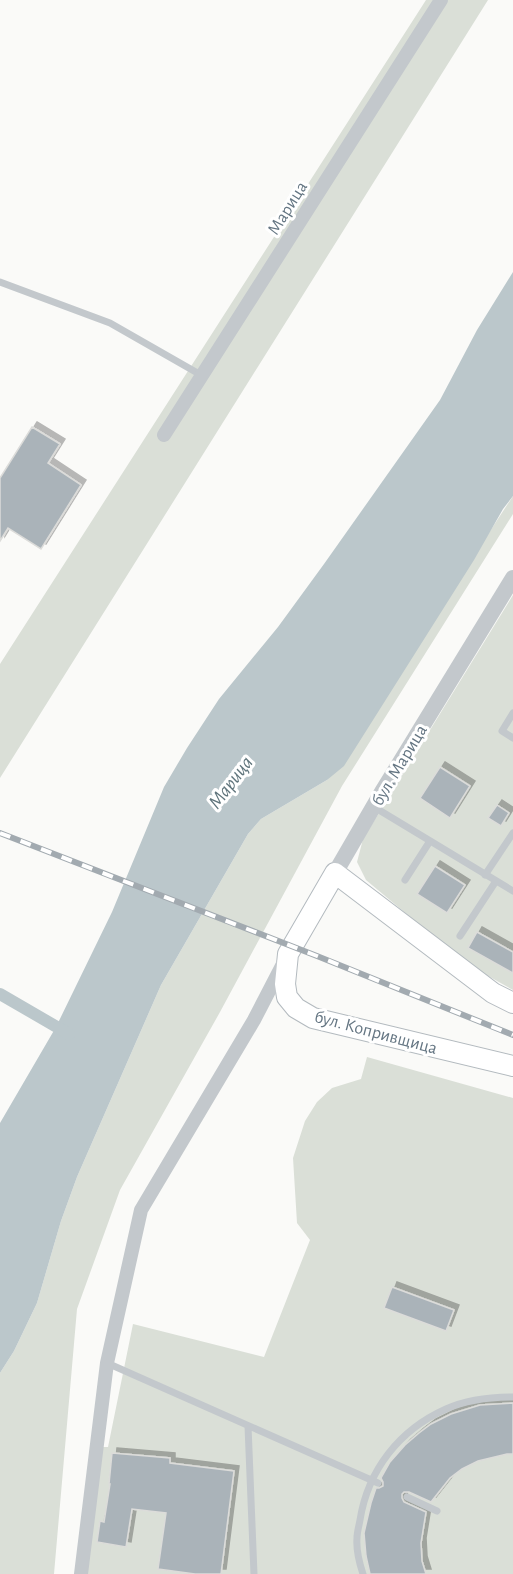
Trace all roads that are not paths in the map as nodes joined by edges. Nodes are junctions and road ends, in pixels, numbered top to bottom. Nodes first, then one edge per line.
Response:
1 (441, 0) edge
2 (0, 282) edge
3 (201, 375) junction
4 (164, 435) dead end
5 (513, 578) edge
6 (513, 713) edge
7 (513, 738) edge
8 (374, 807) junction
9 (513, 833) edge
10 (430, 841) junction
11 (335, 873) junction
12 (485, 875) junction
13 (405, 880) dead end
14 (496, 881) junction
15 (513, 891) edge
16 (460, 936) dead end
17 (288, 954) junction
18 (513, 1003) edge
19 (513, 1066) edge
20 (107, 1363) junction
21 (513, 1397) edge
22 (248, 1426) junction
23 (375, 1482) junction
24 (407, 1497) dead end
25 (437, 1511) dead end
26 (81, 1574) edge
27 (254, 1574) edge
28 (363, 1574) edge

1 - 3 street, Марица
2 - 3 lane
3 - 4 street, Марица
5 - 8 street, бул. Марица
6 - 7 lane
8 - 10 lane
8 - 11 street, бул. Марица
9 - 12 lane
10 - 12 lane
10 - 13 lane
11 - 17 main road, бул. Марица
11 - 18 main road
12 - 14 lane
14 - 15 lane
14 - 16 lane
17 - 19 main road, бул. Копривщица
17 - 20 street
20 - 22 lane
20 - 26 street
21 - 23 lane
22 - 23 lane
22 - 27 lane
23 - 28 lane
24 - 25 lane

